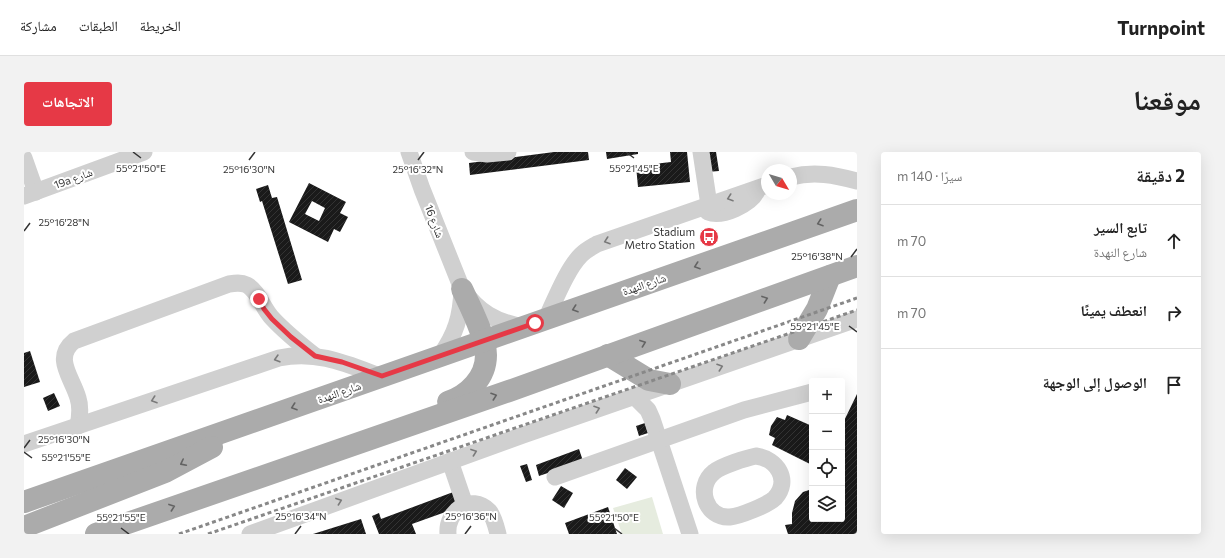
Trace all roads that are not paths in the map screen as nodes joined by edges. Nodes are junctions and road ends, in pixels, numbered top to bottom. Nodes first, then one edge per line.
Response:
1 (144, 152) edge
2 (409, 152) edge
3 (473, 152) edge
4 (508, 152) edge
5 (701, 152) edge
6 (24, 158) edge
7 (797, 176) edge
8 (857, 181) edge
9 (761, 187) edge
10 (30, 194) edge
11 (705, 206) junction
12 (857, 210) edge
13 (857, 266) edge
14 (830, 276) junction
15 (462, 289) junction
16 (546, 318) junction
17 (857, 319) edge
18 (524, 327) junction
19 (799, 339) junction
20 (483, 342) junction
21 (608, 355) junction
22 (315, 356) junction
23 (440, 356) junction
24 (382, 376) junction
25 (666, 386) junction
26 (809, 393) edge
27 (635, 396) junction
28 (652, 419) junction
29 (252, 421) junction
30 (78, 426) junction
31 (659, 440) junction
32 (24, 444) edge
33 (450, 461) junction
34 (555, 477) dead end
35 (193, 499) junction
36 (706, 501) junction
37 (24, 502) edge
38 (465, 505) junction
39 (682, 509) junction
40 (24, 526) edge
41 (96, 534) edge
42 (250, 534) edge
43 (448, 534) edge
44 (498, 534) edge
45 (690, 534) edge

1 - 10 street, 19a شارع
2 - 15 street, شارع 16
3 - 4 street
5 - 11 street
6 - 10 street
7 - 8 street
9 -> 11 street
11 -> 16 street
12 -> 16 main road, شارع النهدة
13 - 14 main road
14 - 19 main road
21 -> 14 main road
15 - 18 street, شارع 16
15 - 20 main road
15 - 23 street, شارع 16
16 - 18 main road, شارع النهدة
17 - 19 street
18 - 20 main road, شارع النهدة
25 -> 19 street
20 - 23 main road, شارع النهدة
20 - 35 main road
21 - 25 main road
35 -> 21 main road
22 - 24 street
22 -> 30 street
22 - 30 street
23 - 24 main road, شارع النهدة
24 -> 29 main road, شارع النهدة
25 - 27 street
25 - 28 street
26 - 31 street
27 - 28 street
33 -> 27 street
28 - 31 street
29 - 37 main road, شارع النهدة
29 -> 40 main road
30 - 32 street
31 - 34 street
31 - 39 street
33 - 38 street
42 -> 33 street
41 -> 35 main road
36 - 36 street
36 - 39 street
38 - 43 street
38 - 44 street
39 - 45 street

